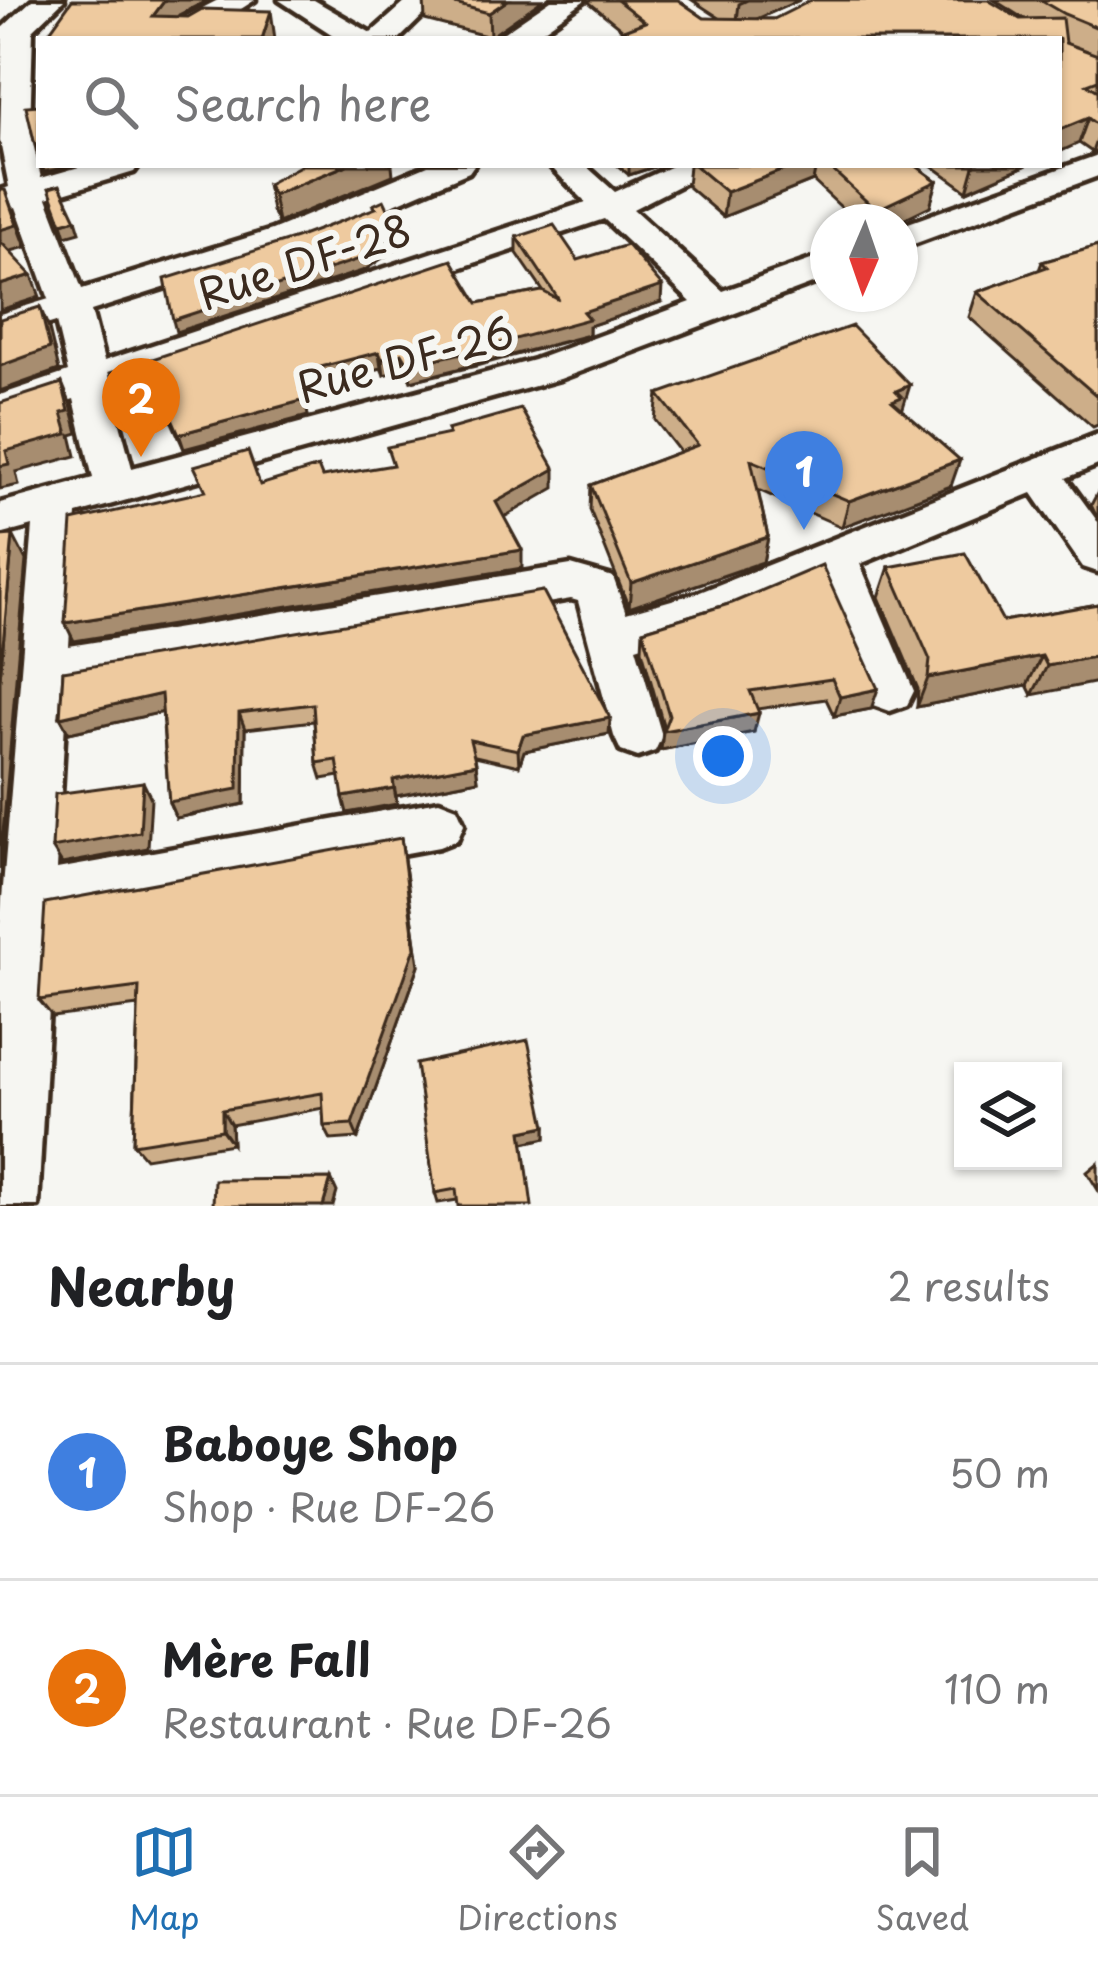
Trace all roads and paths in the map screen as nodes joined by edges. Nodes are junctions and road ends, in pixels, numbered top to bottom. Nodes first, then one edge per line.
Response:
1 (241, 0) edge
2 (293, 0) edge
3 (425, 0) edge
4 (571, 0) edge
5 (48, 2) edge
6 (0, 6) edge
7 (181, 36) edge
8 (357, 36) edge
9 (385, 36) edge
10 (514, 36) edge
11 (18, 128) edge
12 (1098, 165) edge
13 (111, 168) edge
14 (450, 168) edge
15 (570, 168) edge
16 (695, 168) edge
17 (935, 189) edge
18 (13, 195) edge
19 (613, 205) junction
20 (968, 213) junction
21 (918, 231) edge
22 (810, 272) edge
23 (717, 306) junction
24 (71, 307) junction
25 (0, 327) edge
26 (92, 378) junction
27 (0, 409) edge
28 (1098, 449) edge
29 (1040, 473) junction
30 (116, 487) junction
31 (56, 504) junction
32 (0, 519) edge
33 (1098, 555) edge
34 (835, 557) junction
35 (613, 637) junction
36 (44, 669) junction
37 (890, 691) dead end
38 (638, 736) dead end
39 (20, 744) edge
40 (440, 824) dead end
41 (29, 898) junction
42 (7, 1206) edge

1 - 7 street
2 - 8 street
3 - 9 street
4 - 10 street
5 - 6 street
5 - 11 street
11 - 18 street
12 - 20 street
13 - 18 street
14 - 24 street
15 - 19 street
16 - 19 street, Rue DF-28
17 - 20 street
18 - 24 street
19 - 23 street
19 - 26 street, Rue DF-28
20 - 21 street
22 - 23 street, Rue DF-26
23 - 30 street, Rue DF-26
24 - 25 street
24 - 26 street
26 - 27 street, Rue DF-28
26 - 30 street
28 - 29 street
29 - 33 street
29 - 34 street
30 - 31 street, Rue DF-26
31 - 32 street, Rue DF-26
31 - 36 street
34 - 35 street
34 - 37 street
35 - 36 street
35 - 38 street
36 - 39 street
39 - 41 street
40 - 41 street
41 - 42 street

